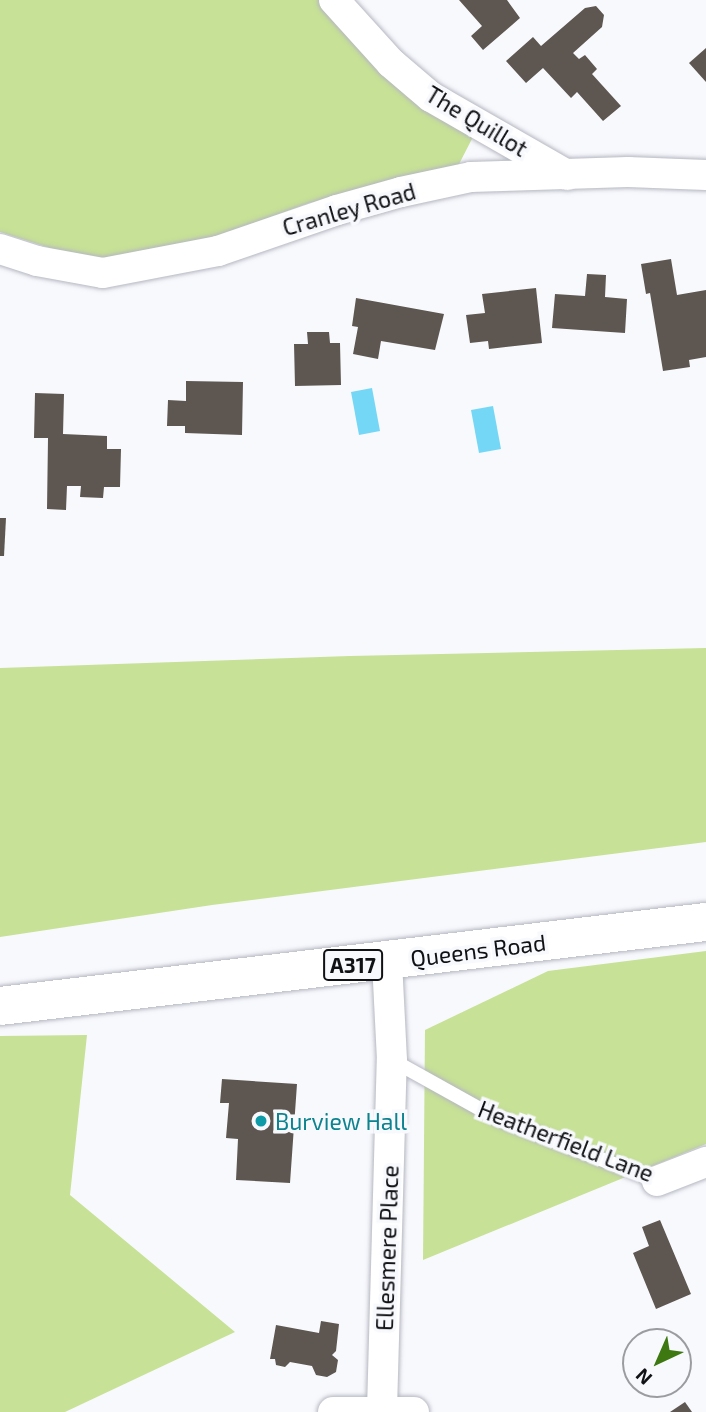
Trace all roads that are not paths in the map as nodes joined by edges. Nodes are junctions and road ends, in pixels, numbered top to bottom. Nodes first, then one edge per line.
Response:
1 (334, 0) edge
2 (567, 175) junction
3 (706, 175) edge
4 (0, 249) edge
5 (706, 922) edge
6 (387, 961) junction
7 (0, 1006) edge
8 (392, 1060) junction
9 (706, 1161) edge
10 (657, 1181) joint
11 (382, 1410) junction
12 (333, 1412) edge
13 (414, 1412) edge

1 - 2 street, The Quillot
2 - 3 street, Cranley Road
2 - 4 street, Cranley Road
5 - 6 main road, Queens Road / A317
6 - 7 main road, Queens Road / A317
6 - 8 street, Ellesmere Place
8 - 10 lane, Heatherfield Lane
8 - 11 street, Ellesmere Place
9 - 10 street, Heatherfield Lane
11 - 12 street
11 - 13 street

